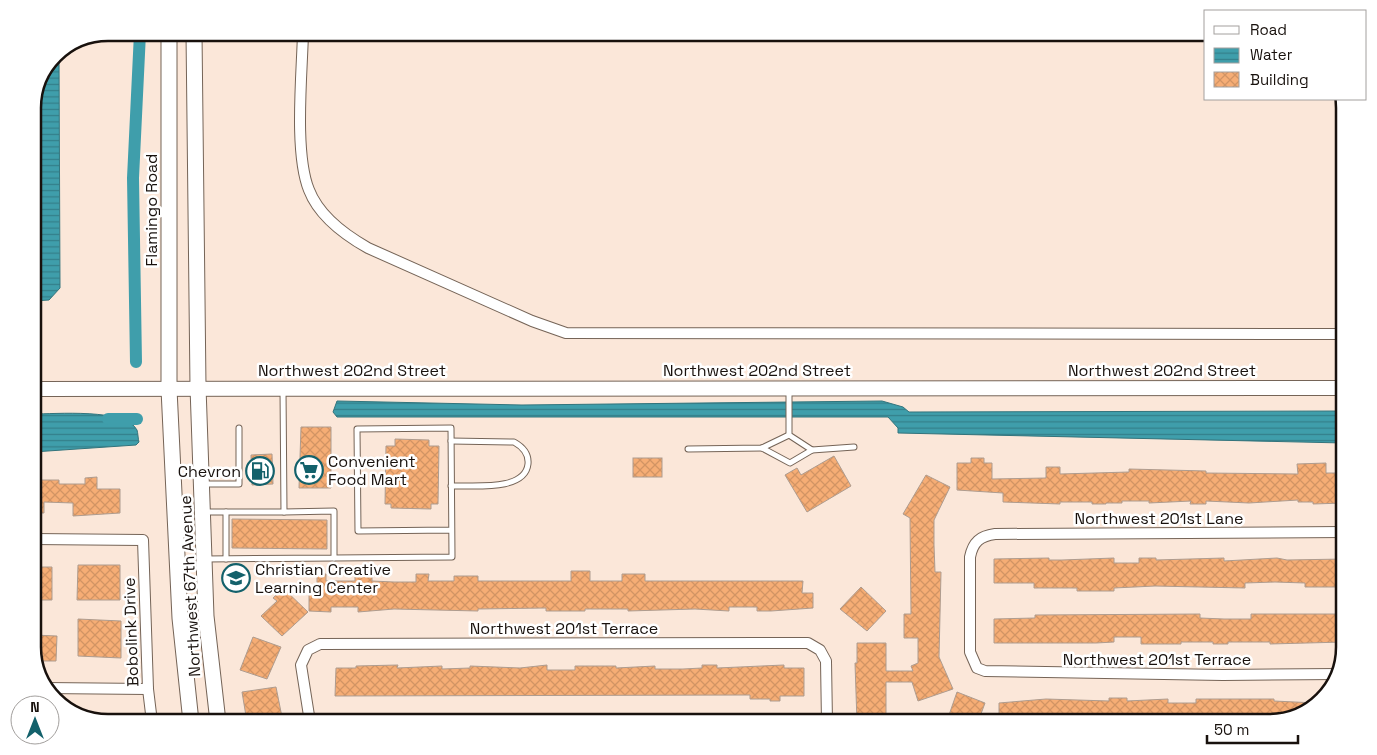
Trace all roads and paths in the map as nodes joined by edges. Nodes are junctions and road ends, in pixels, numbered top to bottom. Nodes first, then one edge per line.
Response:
1 (169, 41) edge
2 (194, 41) edge
3 (303, 41) edge
4 (1336, 334) edge
5 (198, 387) junction
6 (283, 387) junction
7 (169, 388) junction
8 (1336, 388) edge
9 (41, 389) edge
10 (790, 394) junction
11 (238, 428) dead end
12 (790, 435) junction
13 (451, 441) junction
14 (762, 448) junction
15 (854, 448) dead end
16 (688, 449) dead end
17 (812, 450) junction
18 (201, 484) junction
19 (451, 486) junction
20 (202, 512) junction
21 (226, 512) junction
22 (284, 512) junction
23 (451, 530) junction
24 (1336, 532) edge
25 (41, 539) edge
26 (334, 558) junction
27 (204, 559) junction
28 (226, 559) junction
29 (978, 668) joint
30 (1330, 674) edge
31 (56, 688) edge
32 (148, 689) junction
33 (151, 714) edge
34 (190, 714) edge
35 (217, 714) edge
36 (309, 714) edge
37 (827, 714) edge

1 - 7 main road, Flamingo Road
2 - 5 main road
3 - 4 street
5 - 6 street, Northwest 202nd Street
5 - 7 street, Northwest 202nd Street
5 - 18 main road, Northwest 67th Avenue
6 - 10 street, Northwest 202nd Street
6 - 22 lane
7 - 9 street, Northwest 202nd Street
7 - 34 main road, Northwest 67th Avenue
8 - 10 street, Northwest 202nd Street
10 - 12 lane
11 - 18 lane
12 - 14 lane
12 - 17 lane
13 - 19 lane
13 - 19 lane
13 - 23 lane
14 - 16 lane
14 - 17 lane
15 - 17 lane
18 - 20 main road, Northwest 67th Avenue
19 - 23 lane
20 - 21 lane
20 - 27 main road, Northwest 67th Avenue
21 - 22 lane
21 - 28 lane
22 - 26 lane
23 - 26 lane
24 - 29 street, Northwest 201st Lane
25 - 32 street, Bobolink Drive
26 - 28 lane
27 - 28 lane
27 - 35 main road, Northwest 67th Avenue
29 - 30 street, Northwest 201st Terrace
31 - 32 street
32 - 33 street, Bobolink Drive
36 - 37 street, Northwest 201st Terrace

